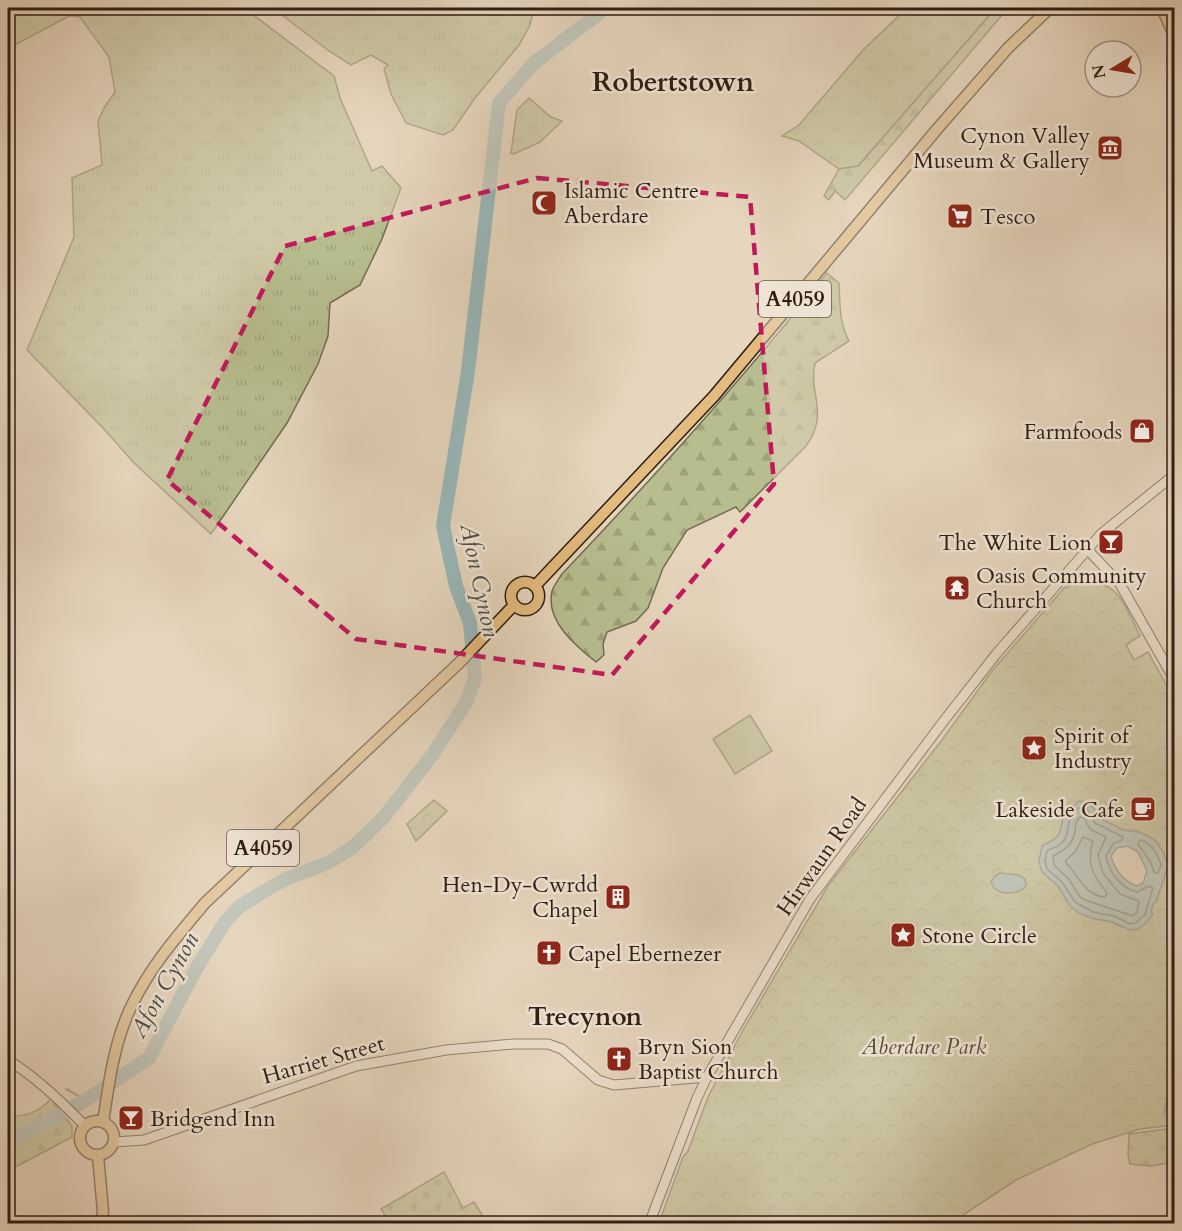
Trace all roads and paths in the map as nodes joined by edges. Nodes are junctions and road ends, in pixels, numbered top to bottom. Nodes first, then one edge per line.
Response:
1 (1050, 8) edge
2 (1162, 8) edge
3 (1174, 35) edge
4 (1174, 48) edge
5 (1174, 64) edge
6 (1174, 475) edge
7 (1087, 549) junction
8 (535, 586) junction
9 (514, 605) junction
10 (1174, 679) edge
11 (8, 1060) edge
12 (707, 1077) junction
13 (103, 1122) junction
14 (85, 1126) junction
15 (114, 1142) junction
16 (98, 1156) junction
17 (101, 1224) edge
18 (649, 1224) edge

1 - 8 main road, A4059
2 - 3 main road
4 - 5 main road
6 - 7 main road, Hirwaun Road
7 - 10 main road
7 - 12 main road, Hirwaun Road
8 - 9 main road
8 - 9 main road
9 - 13 main road, A4059
11 - 14 main road
12 - 15 main road, Harriet Street
12 - 18 main road, Hirwaun Road
13 - 14 main road
13 - 15 main road
14 - 16 main road
15 - 16 main road
16 - 17 main road

